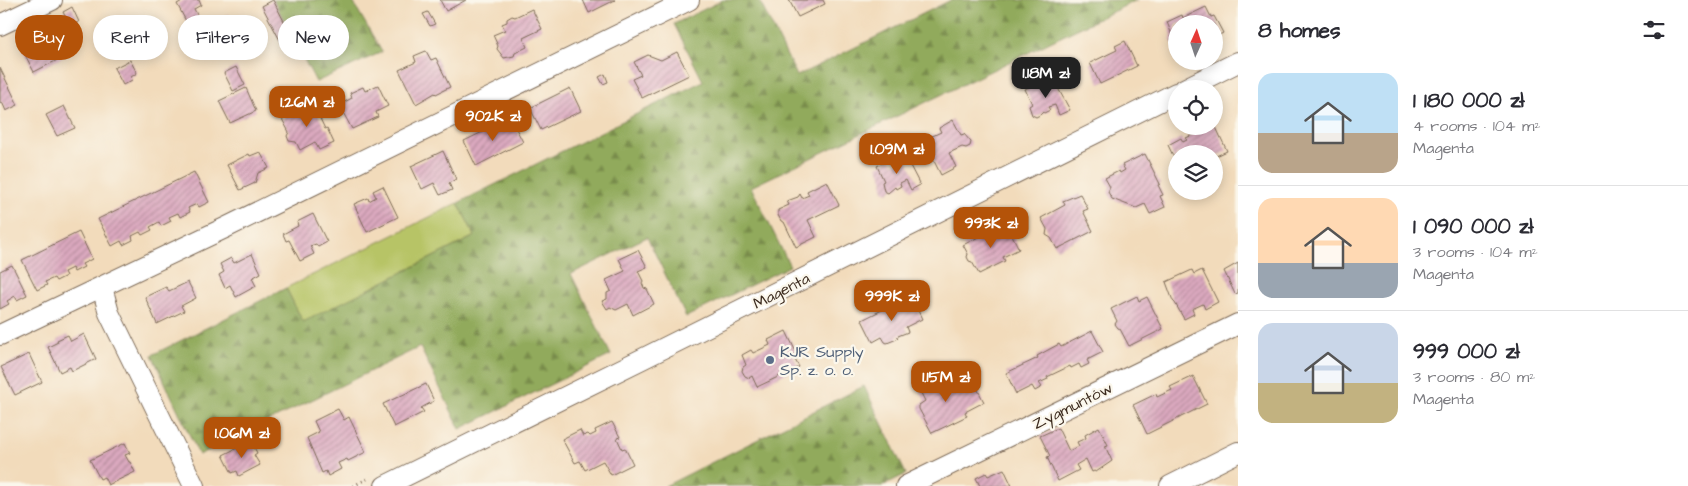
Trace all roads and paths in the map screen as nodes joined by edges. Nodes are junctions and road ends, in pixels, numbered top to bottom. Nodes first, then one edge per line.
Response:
1 (52, 0) edge
2 (689, 0) edge
3 (0, 25) edge
4 (1238, 62) edge
5 (1202, 80) edge
6 (1168, 96) edge
7 (102, 287) junction
8 (1238, 324) edge
9 (0, 335) edge
10 (1238, 452) edge
11 (194, 486) edge
12 (385, 486) edge
13 (906, 486) edge
14 (1170, 486) edge

1 - 3 street
2 - 7 street
4 - 5 street
6 - 12 street, Magenta
7 - 9 street
7 - 11 street
8 - 13 street, Zygmuntów
10 - 14 street

